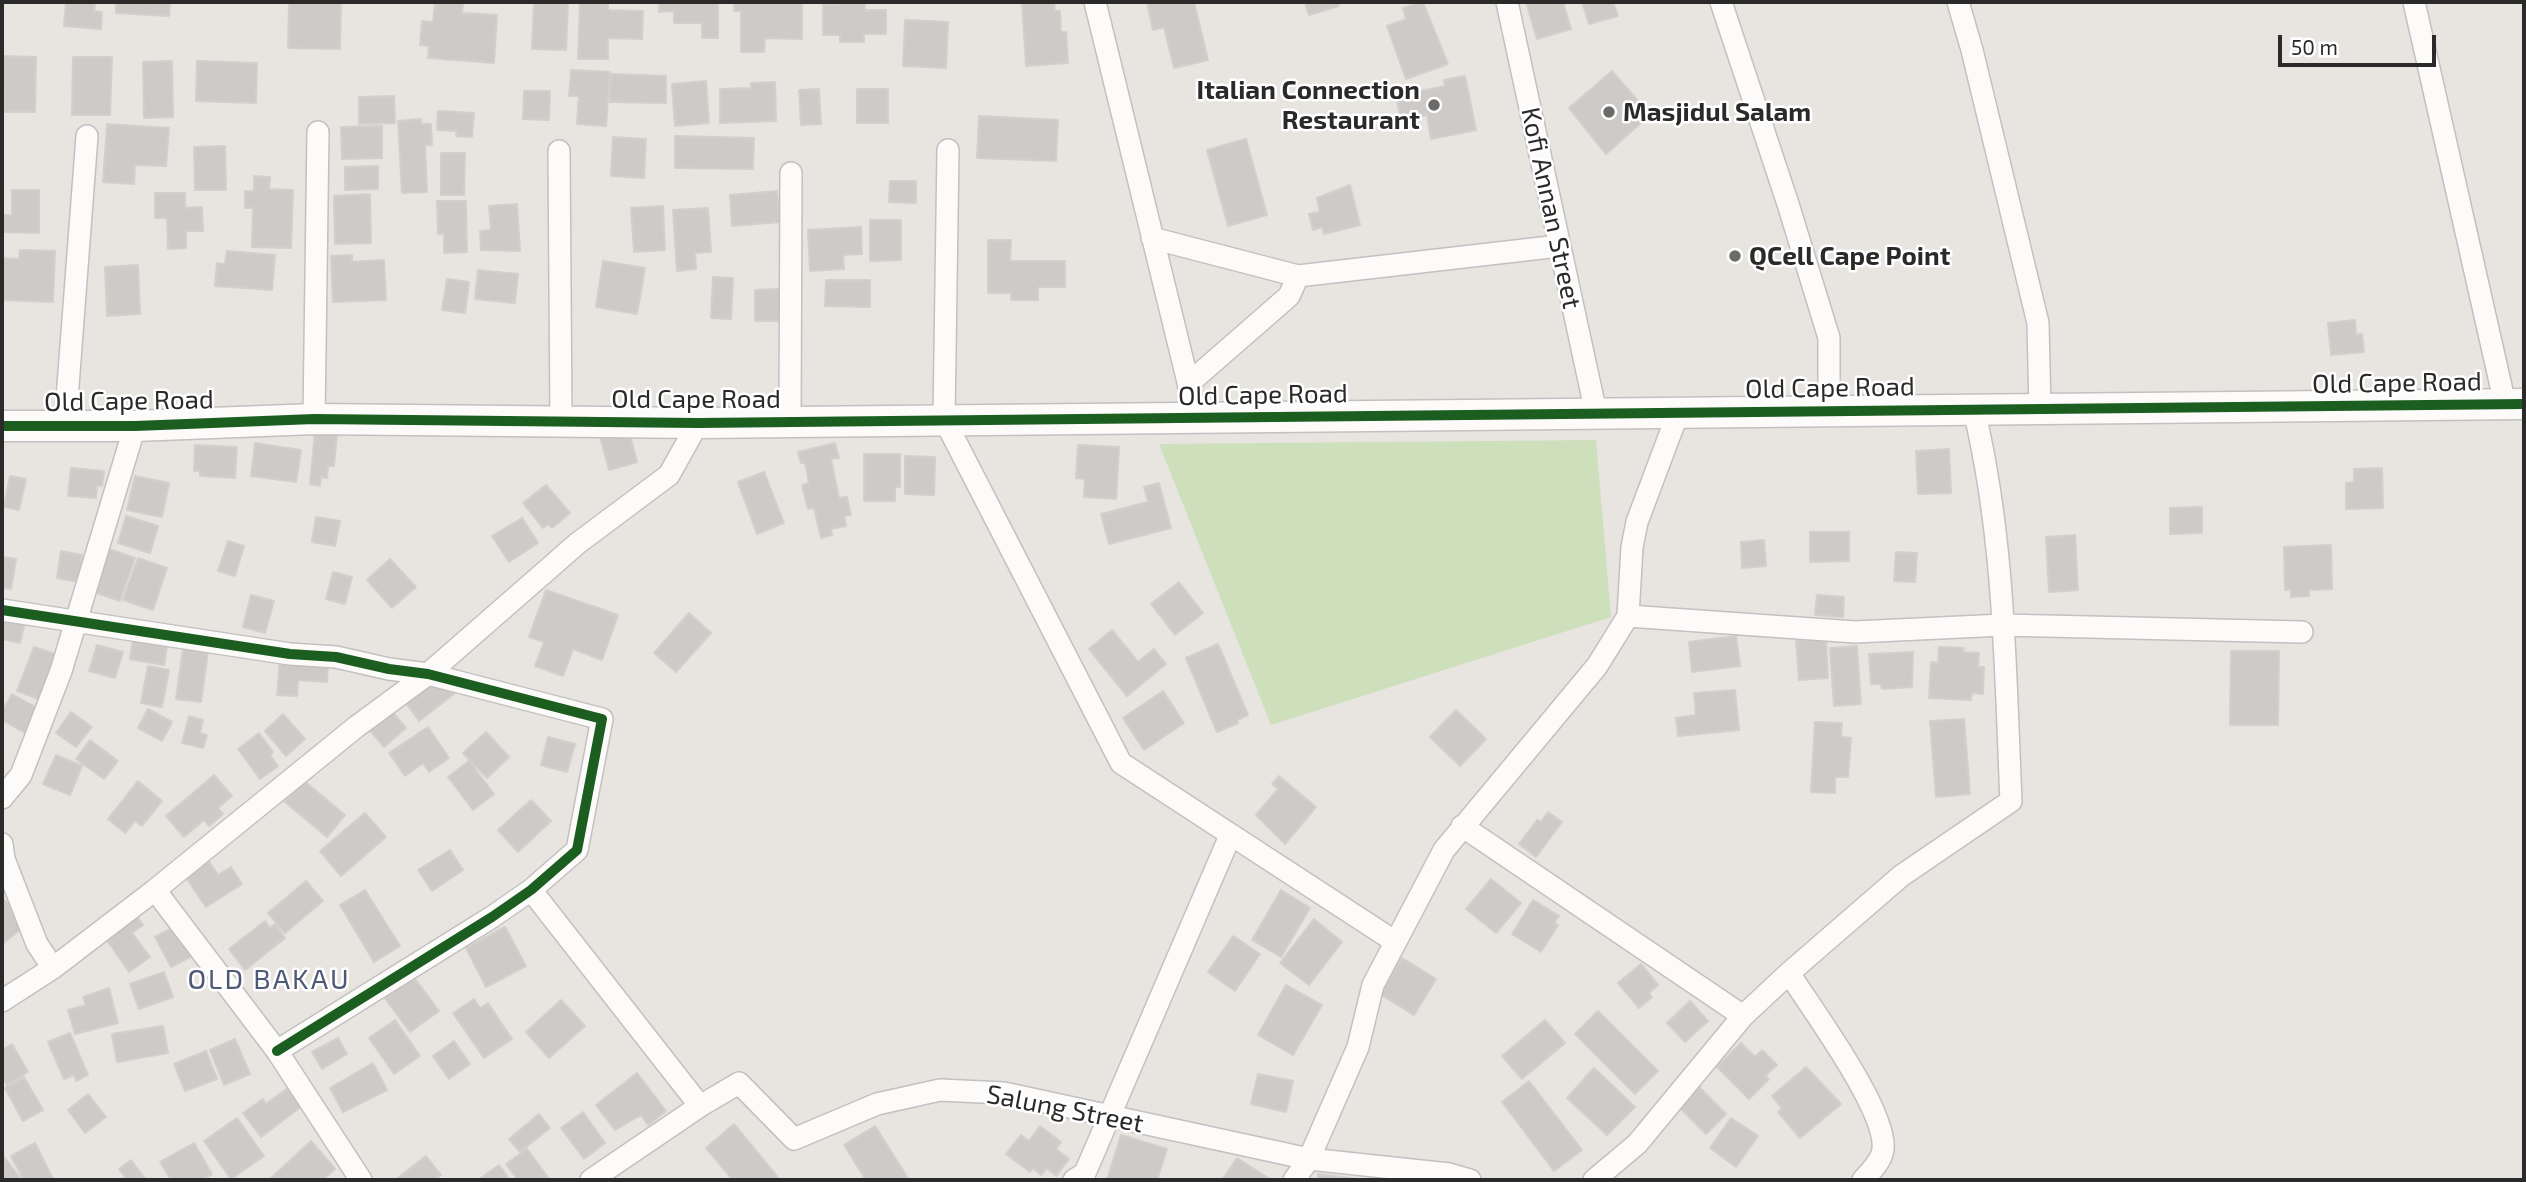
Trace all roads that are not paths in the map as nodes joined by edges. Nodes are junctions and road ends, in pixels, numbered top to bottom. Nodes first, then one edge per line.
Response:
1 (1095, 2) edge
2 (1507, 2) edge
3 (1721, 2) edge
4 (1958, 2) edge
5 (2414, 2) edge
6 (317, 132) dead end
7 (87, 136) dead end
8 (948, 150) dead end
9 (559, 151) dead end
10 (791, 173) dead end
11 (1152, 238) junction
12 (1559, 246) junction
13 (1298, 276) junction
14 (1188, 383) junction
15 (2515, 404) edge
16 (2040, 409) junction
17 (1974, 410) junction
18 (1829, 411) junction
19 (1596, 413) junction
20 (1678, 413) junction
21 (314, 419) junction
22 (944, 419) junction
23 (1197, 419) junction
24 (561, 421) junction
25 (790, 421) junction
26 (698, 423) junction
27 (65, 425) junction
28 (2, 426) edge
29 (135, 426) junction
30 (2, 610) edge
31 (1628, 616) junction
32 (75, 624) junction
33 (2003, 625) junction
34 (2302, 632) dead end
35 (428, 674) junction
36 (2, 798) edge
37 (1462, 826) junction
38 (1230, 836) junction
39 (2, 844) edge
40 (155, 890) junction
41 (531, 890) junction
42 (1394, 941) junction
43 (53, 968) junction
44 (1789, 973) junction
45 (2, 1001) edge
46 (1743, 1016) junction
47 (277, 1051) junction
48 (700, 1106) junction
49 (1110, 1118) junction
50 (1309, 1159) junction
51 (361, 1180) edge
52 (591, 1180) edge
53 (1074, 1180) edge
54 (1294, 1180) edge
55 (1470, 1180) edge
56 (1594, 1180) edge
57 (1863, 1180) edge

1 - 11 street
2 - 12 street, Kofi Annan Street
3 - 18 street
4 - 16 street
5 - 15 street
6 - 21 street
7 - 27 street
8 - 22 street
9 - 24 street
10 - 25 street
11 - 13 street
11 - 14 street
12 - 13 street
12 - 19 street, Kofi Annan Street
13 - 14 street
14 - 23 street
15 - 16 street, Old Cape Road
16 - 17 street, Old Cape Road
17 - 18 street, Old Cape Road
17 - 33 street
18 - 20 street, Old Cape Road
19 - 20 street, Old Cape Road
19 - 23 street, Old Cape Road
20 - 31 street
21 - 24 street, Old Cape Road
21 - 29 street, Old Cape Road
22 - 23 street, Old Cape Road
22 - 25 street, Old Cape Road
22 - 38 street
24 - 26 street, Old Cape Road
25 - 26 street, Old Cape Road
26 - 35 street
27 - 28 street, Old Cape Road
27 - 29 street, Old Cape Road
29 - 32 street
30 - 32 street
31 - 33 street
31 - 37 street
32 - 35 street
32 - 36 street
33 - 34 street
33 - 44 street
35 - 40 street
35 - 41 street
37 - 42 street
37 - 46 street
38 - 42 street
38 - 49 street
39 - 43 street
40 - 43 street
40 - 47 street
41 - 47 street
41 - 48 street
42 - 50 street
43 - 45 street
44 - 46 street
44 - 57 street
46 - 56 street
47 - 51 street
48 - 49 street, Salung Street
48 - 52 street, Salung Street
49 - 50 street, Salung Street
49 - 53 street
50 - 54 street
50 - 55 street, Salung Street

